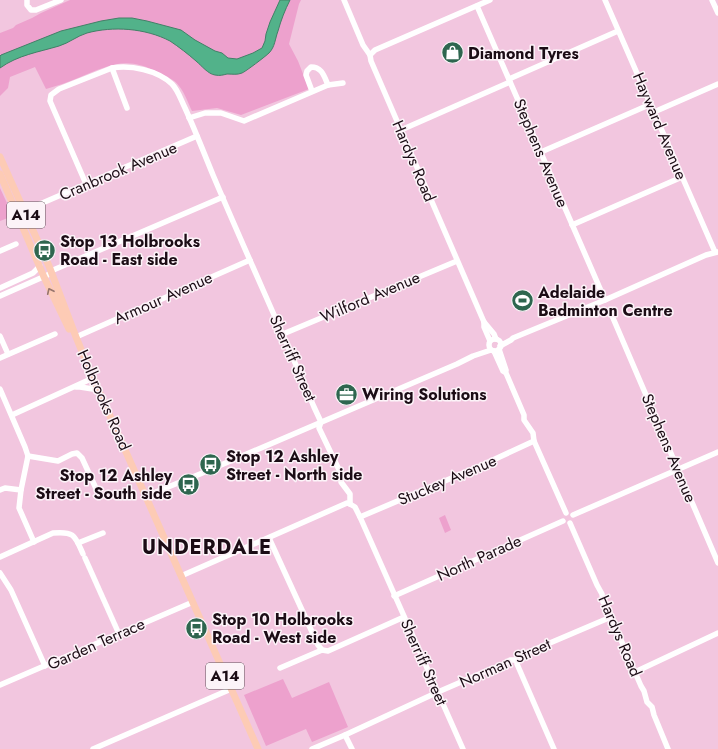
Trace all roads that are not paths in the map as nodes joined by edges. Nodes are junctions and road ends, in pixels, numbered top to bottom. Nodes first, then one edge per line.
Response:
1 (27, 0) edge
2 (61, 0) edge
3 (344, 0) edge
4 (490, 0) edge
5 (605, 0) edge
6 (712, 0) edge
7 (477, 6) junction
8 (718, 13) edge
9 (618, 31) junction
10 (370, 55) junction
11 (112, 68) junction
12 (509, 80) junction
13 (343, 83) dead end
14 (718, 84) edge
15 (328, 85) junction
16 (312, 91) junction
17 (651, 104) junction
18 (127, 108) dead end
19 (654, 112) junction
20 (189, 118) junction
21 (401, 130) junction
22 (197, 136) junction
23 (541, 152) junction
24 (0, 156) edge
25 (0, 174) edge
26 (682, 177) junction
27 (86, 184) junction
28 (223, 197) junction
29 (25, 211) junction
30 (17, 214) junction
31 (572, 225) junction
32 (16, 244) dead end
33 (0, 252) edge
34 (716, 252) edge
35 (250, 260) junction
36 (457, 261) junction
37 (40, 266) junction
38 (52, 272) junction
39 (44, 277) junction
40 (0, 288) edge
41 (0, 296) edge
42 (605, 300) junction
43 (610, 311) dead end
44 (55, 334) dead end
45 (283, 334) junction
46 (0, 336) edge
47 (76, 337) junction
48 (495, 345) junction
49 (8, 354) junction
50 (0, 358) edge
51 (90, 371) junction
52 (94, 378) junction
53 (74, 387) junction
54 (0, 389) edge
55 (99, 390) junction
56 (12, 415) junction
57 (321, 422) junction
58 (534, 442) junction
59 (718, 452) edge
60 (28, 456) junction
61 (678, 469) junction
62 (0, 490) edge
63 (21, 490) junction
64 (99, 495) dead end
65 (146, 496) junction
66 (350, 504) junction
67 (566, 513) junction
68 (573, 515) junction
69 (360, 517) junction
70 (563, 521) junction
71 (570, 523) junction
72 (103, 533) dead end
73 (270, 538) junction
74 (34, 542) junction
75 (78, 543) junction
76 (0, 557) edge
77 (718, 563) edge
78 (0, 573) edge
79 (182, 576) junction
80 (394, 596) junction
81 (193, 602) junction
82 (404, 617) junction
83 (611, 617) junction
84 (718, 633) edge
85 (119, 634) junction
86 (322, 650) junction
87 (517, 660) junction
88 (45, 666) junction
89 (280, 668) dead end
90 (635, 672) junction
91 (0, 686) edge
92 (231, 689) junction
93 (438, 692) junction
94 (346, 735) junction
95 (93, 749) edge
96 (258, 749) edge
97 (312, 749) edge
98 (352, 749) edge
99 (463, 749) edge
100 (554, 749) edge
101 (668, 749) edge

1 - 2 street
3 - 10 street, Hardys Road
4 - 7 street
5 - 9 street, Hayward Avenue
6 - 8 street
7 - 10 street
7 - 12 street, Stephens Avenue
9 - 12 street
9 - 17 street, Hayward Avenue
10 - 21 street, Hardys Road
11 - 18 street
11 - 20 street, Sherriff Street
11 - 27 street, Sherriff Street
12 - 21 street
12 - 23 street, Stephens Avenue
13 - 15 street
14 - 19 street
15 - 16 street
15 - 16 street
16 - 20 street
17 - 19 street, Hayward Avenue
17 - 23 street
19 - 26 street, Hayward Avenue
20 - 22 street, Sherriff Street
21 - 36 street, Hardys Road
22 - 27 street, Cranbrook Avenue
22 - 28 street, Sherriff Street
23 - 31 street, Stephens Avenue
24 - 29 main road, Holbrooks Road / A14
25 - 30 main road, Holbrooks Road / A14
26 - 31 street
26 - 34 street, Hayward Avenue
27 - 29 street, Cranbrook Avenue
28 - 35 street, Sherriff Street
28 - 38 street
29 - 30 street, Cranbrook Avenue
29 - 38 main road, Holbrooks Road / A14
30 - 37 main road, Holbrooks Road / A14
31 - 42 street, Stephens Avenue
32 - 33 street
34 - 42 street
35 - 45 street, Sherriff Street
35 - 47 street, Armour Avenue
36 - 45 street, Wilford Avenue
36 - 48 street, Hardys Road
37 - 39 main road, Holbrooks Road / A14
37 - 40 street
38 - 39 street
38 - 47 main road, Holbrooks Road / A14
39 - 41 street
47 -> 39 main road, Holbrooks Road / A14
42 - 48 street
43 - 61 street, Stephens Avenue
44 - 49 street
45 - 57 street, Sherriff Street
46 - 49 street
47 - 51 main road, Holbrooks Road / A14
48 - 57 street
48 - 58 street, Hardys Road
49 - 50 street
51 - 52 main road, Holbrooks Road / A14
51 - 53 street
52 - 53 street
52 - 55 main road, Holbrooks Road / A14
53 - 55 street
53 - 56 street
54 - 56 street
55 - 65 main road, Holbrooks Road / A14
56 - 60 street
57 - 65 street
57 - 66 street, Sherriff Street
58 - 67 street, Hardys Road
58 - 69 street, Stuckey Avenue
59 - 61 street
60 - 63 street
60 - 64 street
61 - 68 street
61 - 77 street, Stephens Avenue
62 - 63 street
63 - 74 street
65 - 79 main road, Holbrooks Road / A14
66 - 69 street, Sherriff Street
66 - 73 street
67 - 68 street
67 - 70 street
68 - 71 street
69 - 80 street, Sherriff Street
70 - 71 street
70 - 80 street, North Parade
71 - 83 street, Hardys Road
72 - 75 street
73 - 79 street
73 - 86 street
74 - 75 street
74 - 76 street
75 - 85 street
78 - 88 street
79 - 81 main road, Holbrooks Road / A14
80 - 82 street, Sherriff Street
81 - 85 street, Garden Terrace
81 - 92 main road, Holbrooks Road / A14
82 - 86 street
82 - 93 street, Sherriff Street
83 - 87 street, Norman Street
83 - 90 street, Hardys Road
84 - 90 street
85 - 88 street, Garden Terrace
86 - 89 street
87 - 93 street, Norman Street
87 - 100 street
88 - 91 street, Garden Terrace
90 - 101 street, Hardys Road
92 - 95 street
92 - 96 main road, Holbrooks Road / A14
93 - 94 street, Norman Street
93 - 99 street, Sherriff Street
94 - 97 street, Norman Street
94 - 98 street

